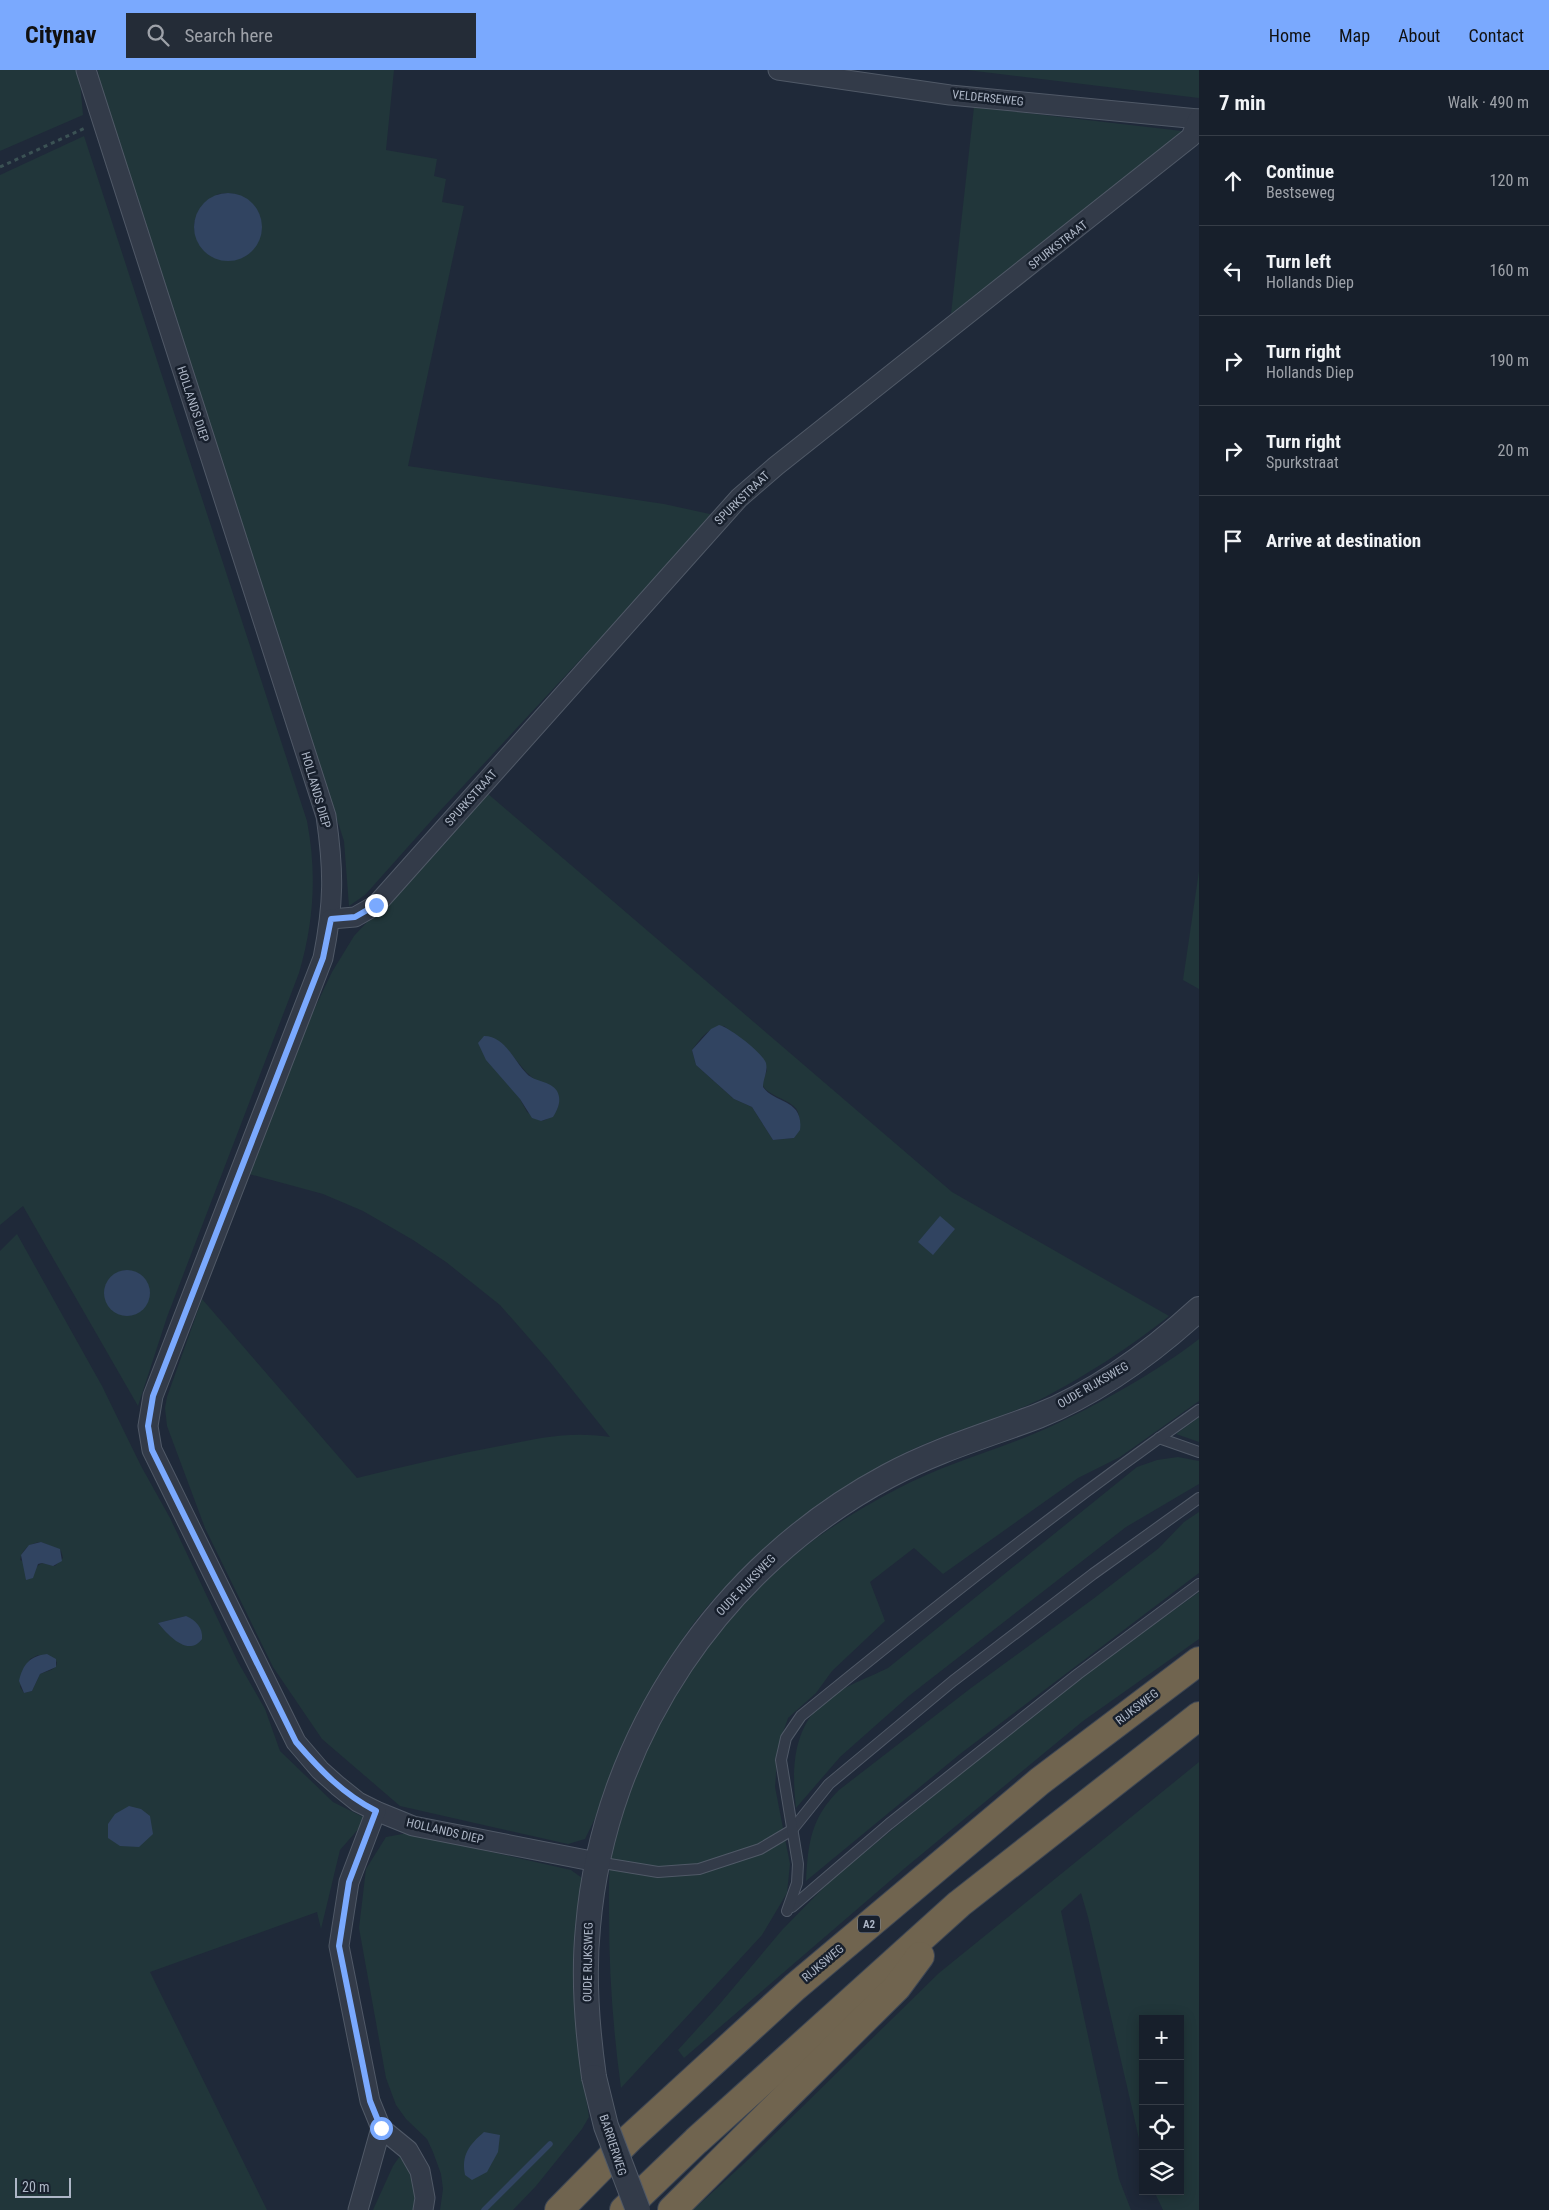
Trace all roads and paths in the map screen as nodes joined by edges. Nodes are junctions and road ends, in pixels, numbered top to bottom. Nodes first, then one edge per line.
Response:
1 (86, 70) edge
2 (778, 70) edge
3 (1198, 119) edge
4 (102, 120) junction
5 (0, 166) edge
6 (331, 919) junction
7 (1199, 1309) edge
8 (1199, 1410) edge
9 (1159, 1438) junction
10 (1199, 1452) edge
11 (1199, 1498) edge
12 (1199, 1584) edge
13 (1199, 1661) edge
14 (1199, 1716) edge
15 (376, 1811) junction
16 (792, 1830) junction
17 (597, 1862) junction
18 (959, 1904) junction
19 (594, 2078) joint
20 (381, 2128) junction
21 (358, 2210) edge
22 (424, 2210) edge
23 (559, 2210) edge
24 (624, 2210) edge
25 (638, 2210) edge
26 (672, 2210) edge

1 - 4 street, HOLLANDS DIEP
2 - 3 street, VELDERSEWEG
3 - 6 street, SPURKSTRAAT
4 - 5 path
4 - 6 street, HOLLANDS DIEP
6 - 15 street, HOLLANDS DIEP
7 - 17 street, OUDE RIJKSWEG
8 - 9 lane
9 - 10 lane
9 - 16 lane
11 - 16 lane
12 - 16 lane
13 - 23 highway, RIJKSWEG / A2
14 - 18 highway
15 - 17 street, HOLLANDS DIEP
15 - 20 street
16 - 17 lane
17 - 19 street, OUDE RIJKSWEG
18 - 24 highway
18 - 26 highway
19 - 25 street, BARRIERWEG, bridge
20 - 21 street
20 - 22 street

